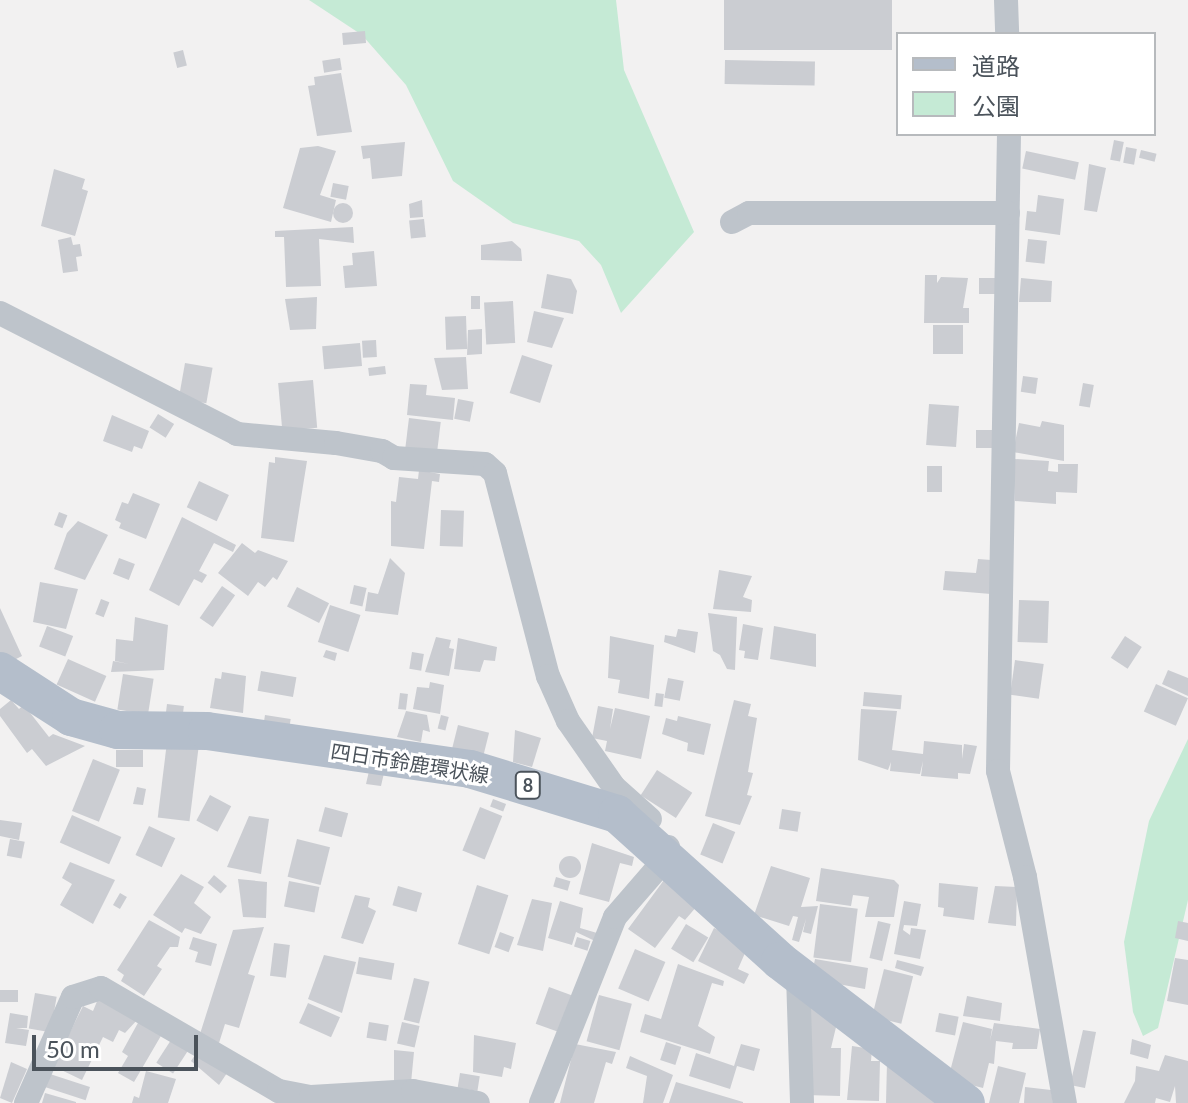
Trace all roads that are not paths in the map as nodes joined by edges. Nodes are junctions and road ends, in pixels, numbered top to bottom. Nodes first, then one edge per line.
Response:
1 (1006, 0) edge
2 (1007, 32) edge
3 (1009, 136) edge
4 (1008, 213) junction
5 (732, 222) dead end
6 (0, 313) edge
7 (0, 671) edge
8 (667, 857) junction
9 (798, 975) junction
10 (26, 1103) edge
11 (478, 1103) edge
12 (541, 1103) edge
13 (802, 1103) edge
14 (966, 1103) edge
15 (1065, 1103) edge

1 - 2 street
3 - 4 street
4 - 5 street
4 - 15 street
6 - 8 street
7 - 8 main road, 四日市鈴鹿環状線 / 8
8 - 9 main road, 四日市鈴鹿環状線 / 8
8 - 12 street
9 - 13 street
9 - 14 main road, 四日市鈴鹿環状線 / 8
10 - 11 street

